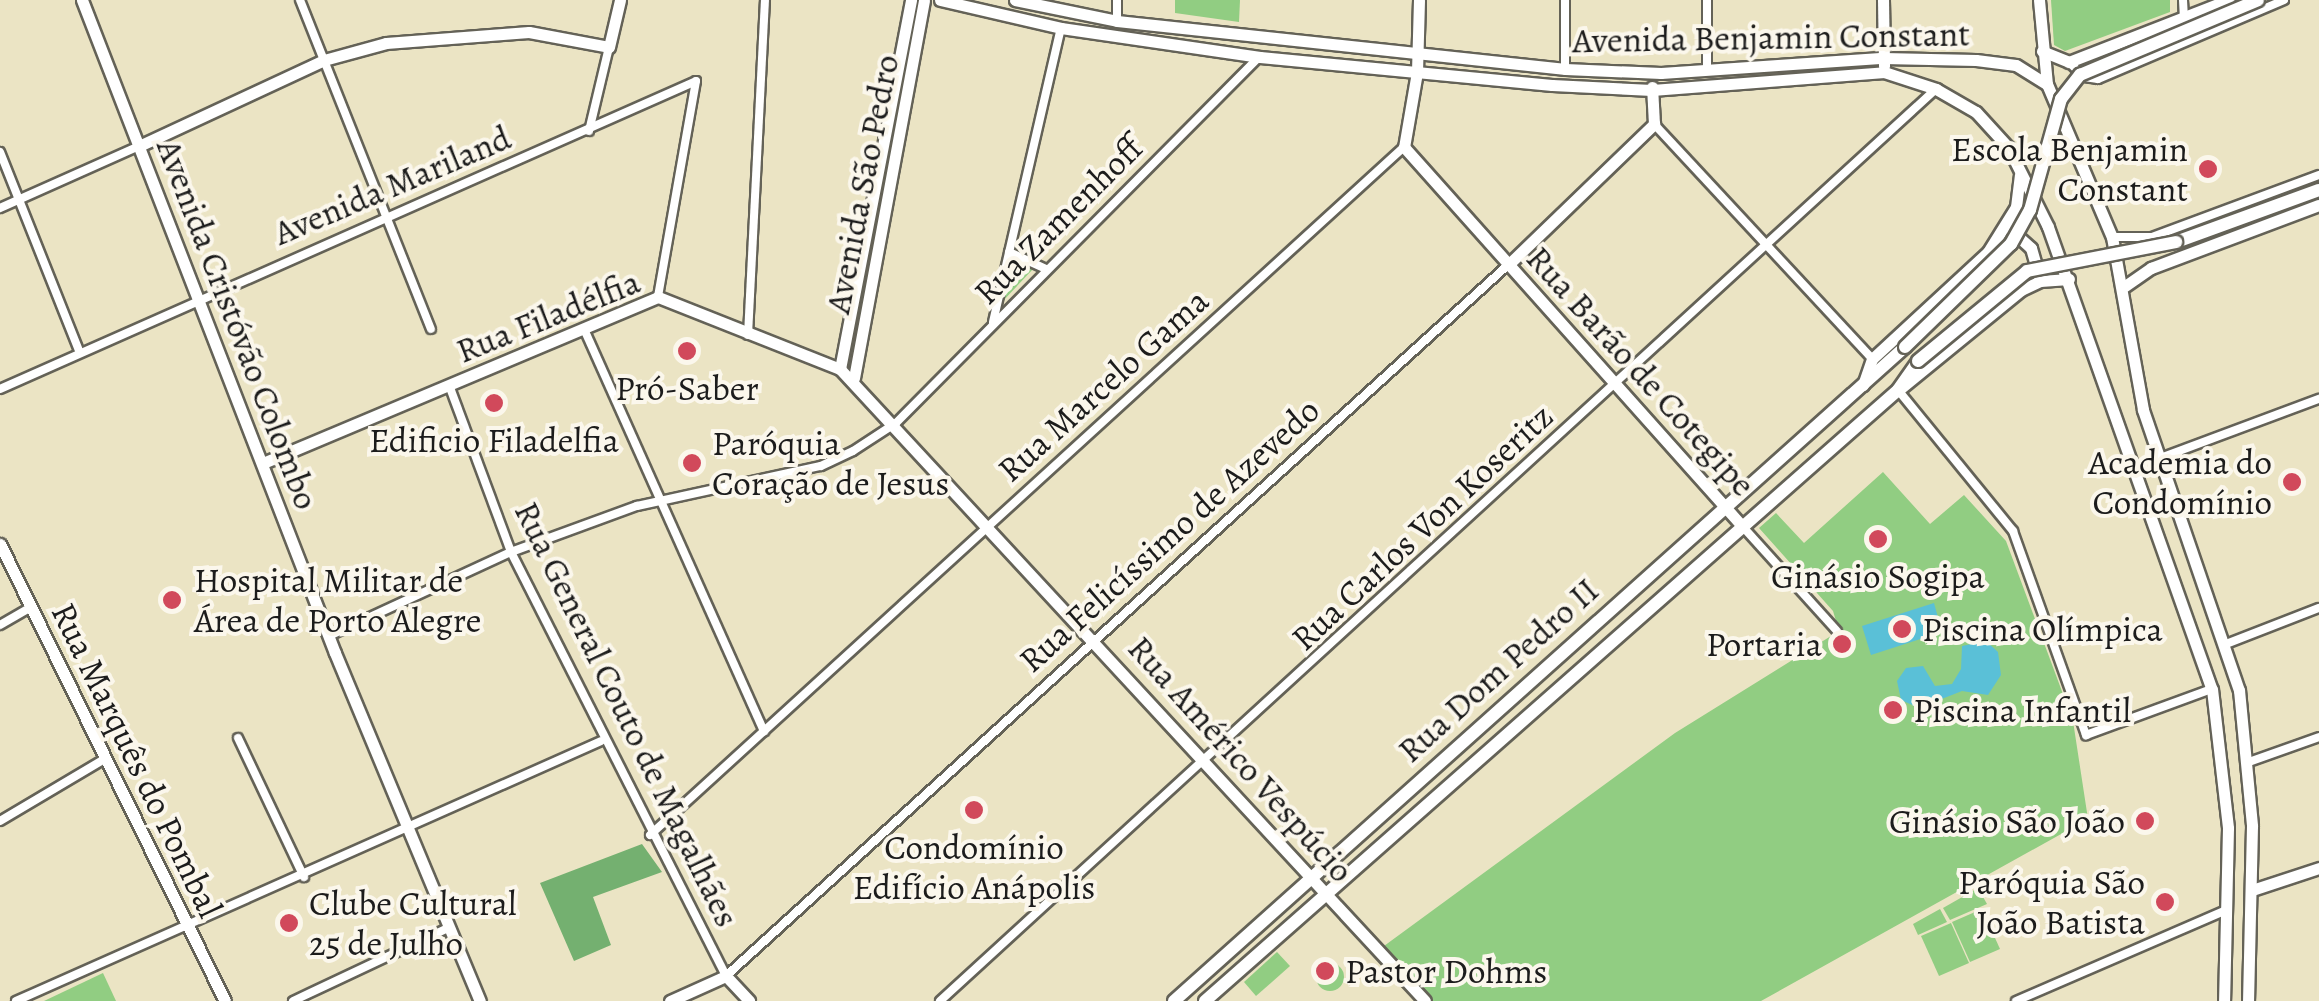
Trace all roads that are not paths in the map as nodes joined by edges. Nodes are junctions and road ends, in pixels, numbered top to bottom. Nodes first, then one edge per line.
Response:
1 (82, 0) edge
2 (300, 0) edge
3 (620, 0) edge
4 (765, 0) edge
5 (912, 0) edge
6 (924, 0) edge
7 (940, 0) edge
8 (1015, 0) edge
9 (1117, 0) edge
10 (1419, 0) edge
11 (1565, 0) edge
12 (1707, 0) edge
13 (1884, 0) edge
14 (2038, 0) edge
15 (2184, 0) edge
16 (2228, 0) edge
17 (2258, 0) edge
18 (2284, 0) edge
19 (2184, 17) junction
20 (1117, 20) junction
21 (1061, 28) junction
22 (609, 47) junction
23 (908, 51) junction
24 (2042, 52) junction
25 (1418, 56) junction
26 (1260, 57) junction
27 (1883, 58) junction
28 (324, 60) junction
29 (2069, 62) junction
30 (1564, 69) junction
31 (1707, 70) junction
32 (1417, 72) junction
33 (1884, 72) junction
34 (1651, 73) junction
35 (2048, 84) junction
36 (1936, 89) junction
37 (1652, 90) junction
38 (898, 104) junction
39 (1654, 124) junction
40 (589, 132) junction
41 (140, 146) junction
42 (1404, 147) junction
43 (0, 152) edge
44 (882, 152) junction
45 (896, 154) junction
46 (2020, 171) junction
47 (2319, 175) edge
48 (2319, 190) edge
49 (19, 199) junction
50 (872, 200) junction
51 (886, 203) junction
52 (2319, 204) edge
53 (0, 208) edge
54 (386, 216) junction
55 (2006, 227) junction
56 (2112, 237) junction
57 (1766, 245) junction
58 (1009, 252) junction
59 (862, 254) junction
60 (876, 258) junction
61 (1509, 264) junction
62 (1046, 269) junction
63 (2040, 280) junction
64 (2069, 280) junction
65 (2125, 286) junction
66 (658, 297) junction
67 (200, 299) junction
68 (852, 305) junction
69 (867, 308) junction
70 (992, 326) junction
71 (431, 329) dead end
72 (584, 329) junction
73 (748, 335) junction
74 (80, 353) junction
75 (1872, 359) junction
76 (840, 369) junction
77 (854, 378) junction
78 (1616, 384) junction
79 (449, 385) junction
80 (1863, 385) junction
81 (0, 389) edge
82 (1898, 390) junction
83 (2319, 399) edge
84 (896, 423) junction
85 (2160, 458) junction
86 (263, 463) junction
87 (657, 502) junction
88 (1725, 506) junction
89 (988, 527) junction
90 (1744, 528) junction
91 (0, 544) edge
92 (511, 552) junction
93 (31, 607) junction
94 (2319, 608) edge
95 (0, 625) edge
96 (1837, 632) dead end
97 (329, 636) junction
98 (1095, 639) junction
99 (2226, 644) junction
100 (2212, 689) junction
101 (764, 732) junction
102 (2319, 737) edge
103 (238, 738) dead end
104 (601, 741) junction
105 (106, 758) junction
106 (1208, 763) junction
107 (2246, 763) junction
108 (0, 820) edge
109 (409, 830) junction
110 (650, 835) junction
111 (2319, 868) edge
112 (304, 877) junction
113 (1312, 877) junction
114 (2252, 890) junction
115 (1325, 892) junction
116 (2226, 910) junction
117 (188, 925) junction
118 (448, 928) junction
119 (726, 976) junction
120 (16, 1001) edge
121 (225, 1001) edge
122 (293, 1001) edge
123 (480, 1001) edge
124 (670, 1001) edge
125 (749, 1001) edge
126 (940, 1001) edge
127 (1174, 1001) edge
128 (1205, 1001) edge
129 (1424, 1001) edge
130 (2016, 1001) edge
131 (2224, 1001) edge
132 (2248, 1001) edge

1 - 41 main road, Avenida Cristóvão Colombo
2 - 28 street
3 - 22 main road
4 - 73 street
5 - 23 main road, Avenida São Pedro
6 - 23 main road, Avenida São Pedro
7 - 21 main road, Avenida Benjamin Constant
8 - 20 main road, Avenida Benjamin Constant
9 - 20 street
10 - 25 main road
11 - 30 street
12 - 31 street
13 - 27 main road
14 - 24 main road
15 - 19 street
16 - 19 main road
17 - 80 main road, Rua Dom Pedro II, bridge
18 - 29 street
19 - 29 main road
20 - 25 main road, Avenida Benjamin Constant
21 - 26 main road, Avenida Benjamin Constant
21 - 58 street
22 - 28 main road
22 - 40 street
23 - 38 main road, Avenida São Pedro
24 - 29 main road
24 - 35 main road
25 - 30 main road, Avenida Benjamin Constant
25 - 32 main road
26 - 32 main road, Avenida Benjamin Constant
26 - 62 street, Rua Zamenhoff
27 - 31 main road, Avenida Benjamin Constant
27 - 33 main road
27 - 35 main road, Avenida Benjamin Constant
28 - 41 main road
28 - 54 street
30 - 34 main road, Avenida Benjamin Constant
31 - 34 main road, Avenida Benjamin Constant
32 - 37 main road, Avenida Benjamin Constant
32 - 42 main road
33 - 36 main road, Avenida Benjamin Constant
33 - 37 main road, Avenida Benjamin Constant
34 - 37 main road
35 - 56 main road
36 - 46 main road, Avenida Benjamin Constant
36 - 57 street, Rua Carlos Von Koseritz
37 - 39 main road
38 - 44 main road, Avenida São Pedro
38 - 45 main road, Avenida São Pedro
39 - 57 street
39 - 61 main road, Rua Felicíssimo de Azevedo
40 - 54 street, Avenida Mariland
40 - 66 street, Avenida Mariland
41 - 49 street
41 - 67 main road, Avenida Cristóvão Colombo
42 - 61 main road, Rua Barão de Cotegipe
42 - 89 street, Rua Marcelo Gama
43 - 49 street
44 - 45 main road
44 - 50 main road, Avenida São Pedro
45 - 51 main road, Avenida São Pedro
46 - 55 main road, Rua Dom Pedro II
46 - 64 main road, Avenida Benjamin Constant
47 - 56 street
48 - 82 main road, Rua Dom Pedro II, bridge
49 - 53 street
49 - 74 street
50 - 51 main road
50 - 59 main road, Avenida São Pedro
51 - 60 main road, Avenida São Pedro
52 - 65 main road
54 - 67 street, Avenida Mariland
54 - 71 street
55 - 63 main road
55 - 75 main road, Rua Dom Pedro II
56 - 65 main road
57 - 75 street
57 - 78 street, Rua Carlos Von Koseritz
58 - 62 street
58 - 70 street
59 - 60 main road
59 - 68 main road, Avenida São Pedro
60 - 69 main road, Avenida São Pedro
61 - 78 main road, Rua Barão de Cotegipe
61 - 98 street, Rua Felicíssimo de Azevedo
62 - 70 street, Rua Zamenhoff
63 - 64 main road
63 - 82 main road, Rua Dom Pedro II
64 - 100 main road, Avenida Benjamin Constant
65 - 85 main road
66 - 72 main road, Rua Filadélfia
66 - 73 main road, Rua Filadélfia
67 - 74 street, Avenida Mariland
67 - 86 main road, Avenida Cristóvão Colombo
68 - 69 main road
68 - 76 main road, Avenida São Pedro
69 - 77 main road, Avenida São Pedro
70 - 84 street, Rua Zamenhoff
72 - 79 main road, Rua Filadélfia
72 - 87 street
73 - 76 main road, Rua Filadélfia
74 - 81 street, Avenida Mariland
75 - 80 main road, Rua Dom Pedro II
76 - 77 main road, Rua Filadélfia
77 - 84 main road, Rua Américo Vespúcio
78 - 88 main road, Rua Barão de Cotegipe
78 - 106 street, Rua Carlos Von Koseritz
79 - 86 main road, Rua Filadélfia
79 - 92 street, Rua General Couto de Magalhães
80 - 88 main road, Rua Dom Pedro II
82 - 90 main road, Rua Dom Pedro II
82 - 100 street
83 - 85 street
84 - 87 street, Rua Zamenhoff
84 - 89 main road, Rua Américo Vespúcio
85 - 99 main road
86 - 97 main road, Avenida Cristóvão Colombo
87 - 92 street, Rua Zamenhoff
87 - 101 street
88 - 90 main road, Rua Barão de Cotegipe
88 - 113 main road, Rua Dom Pedro II
89 - 98 main road, Rua Américo Vespúcio
89 - 101 street, Rua Marcelo Gama
90 - 96 street, Rua Barão de Cotegipe
90 - 115 main road, Rua Dom Pedro II
91 - 93 main road, Rua Marquês do Pombal
92 - 97 street, Rua Zamenhoff
92 - 104 street, Rua General Couto de Magalhães
93 - 95 street
93 - 105 main road, Rua Marquês do Pombal
94 - 99 street
97 - 109 main road, Avenida Cristóvão Colombo
98 - 106 main road, Rua Américo Vespúcio
98 - 119 street, Rua Felicíssimo de Azevedo
99 - 107 main road
100 - 116 main road, Avenida Benjamin Constant
101 - 110 street, Rua Marcelo Gama
102 - 107 street
103 - 112 street
104 - 109 street
104 - 110 street, Rua General Couto de Magalhães
105 - 108 street
105 - 117 main road, Rua Marquês do Pombal
106 - 113 main road, Rua Américo Vespúcio
106 - 126 street, Rua Carlos Von Koseritz
107 - 114 main road
109 - 112 street
109 - 118 main road, Avenida Cristóvão Colombo
110 - 119 street, Rua General Couto de Magalhães
111 - 114 main road
112 - 117 street
113 - 115 main road, Rua Américo Vespúcio
113 - 127 main road, Rua Dom Pedro II
114 - 132 main road
115 - 128 main road, Rua Dom Pedro II
115 - 129 main road, Rua Américo Vespúcio
116 - 130 street
116 - 131 main road, Avenida Benjamin Constant
117 - 120 street
117 - 121 main road, Rua Marquês do Pombal
118 - 122 street
118 - 123 main road, Avenida Cristóvão Colombo
119 - 124 main road, Rua Felicíssimo de Azevedo
119 - 125 main road, Rua General Couto de Magalhães

